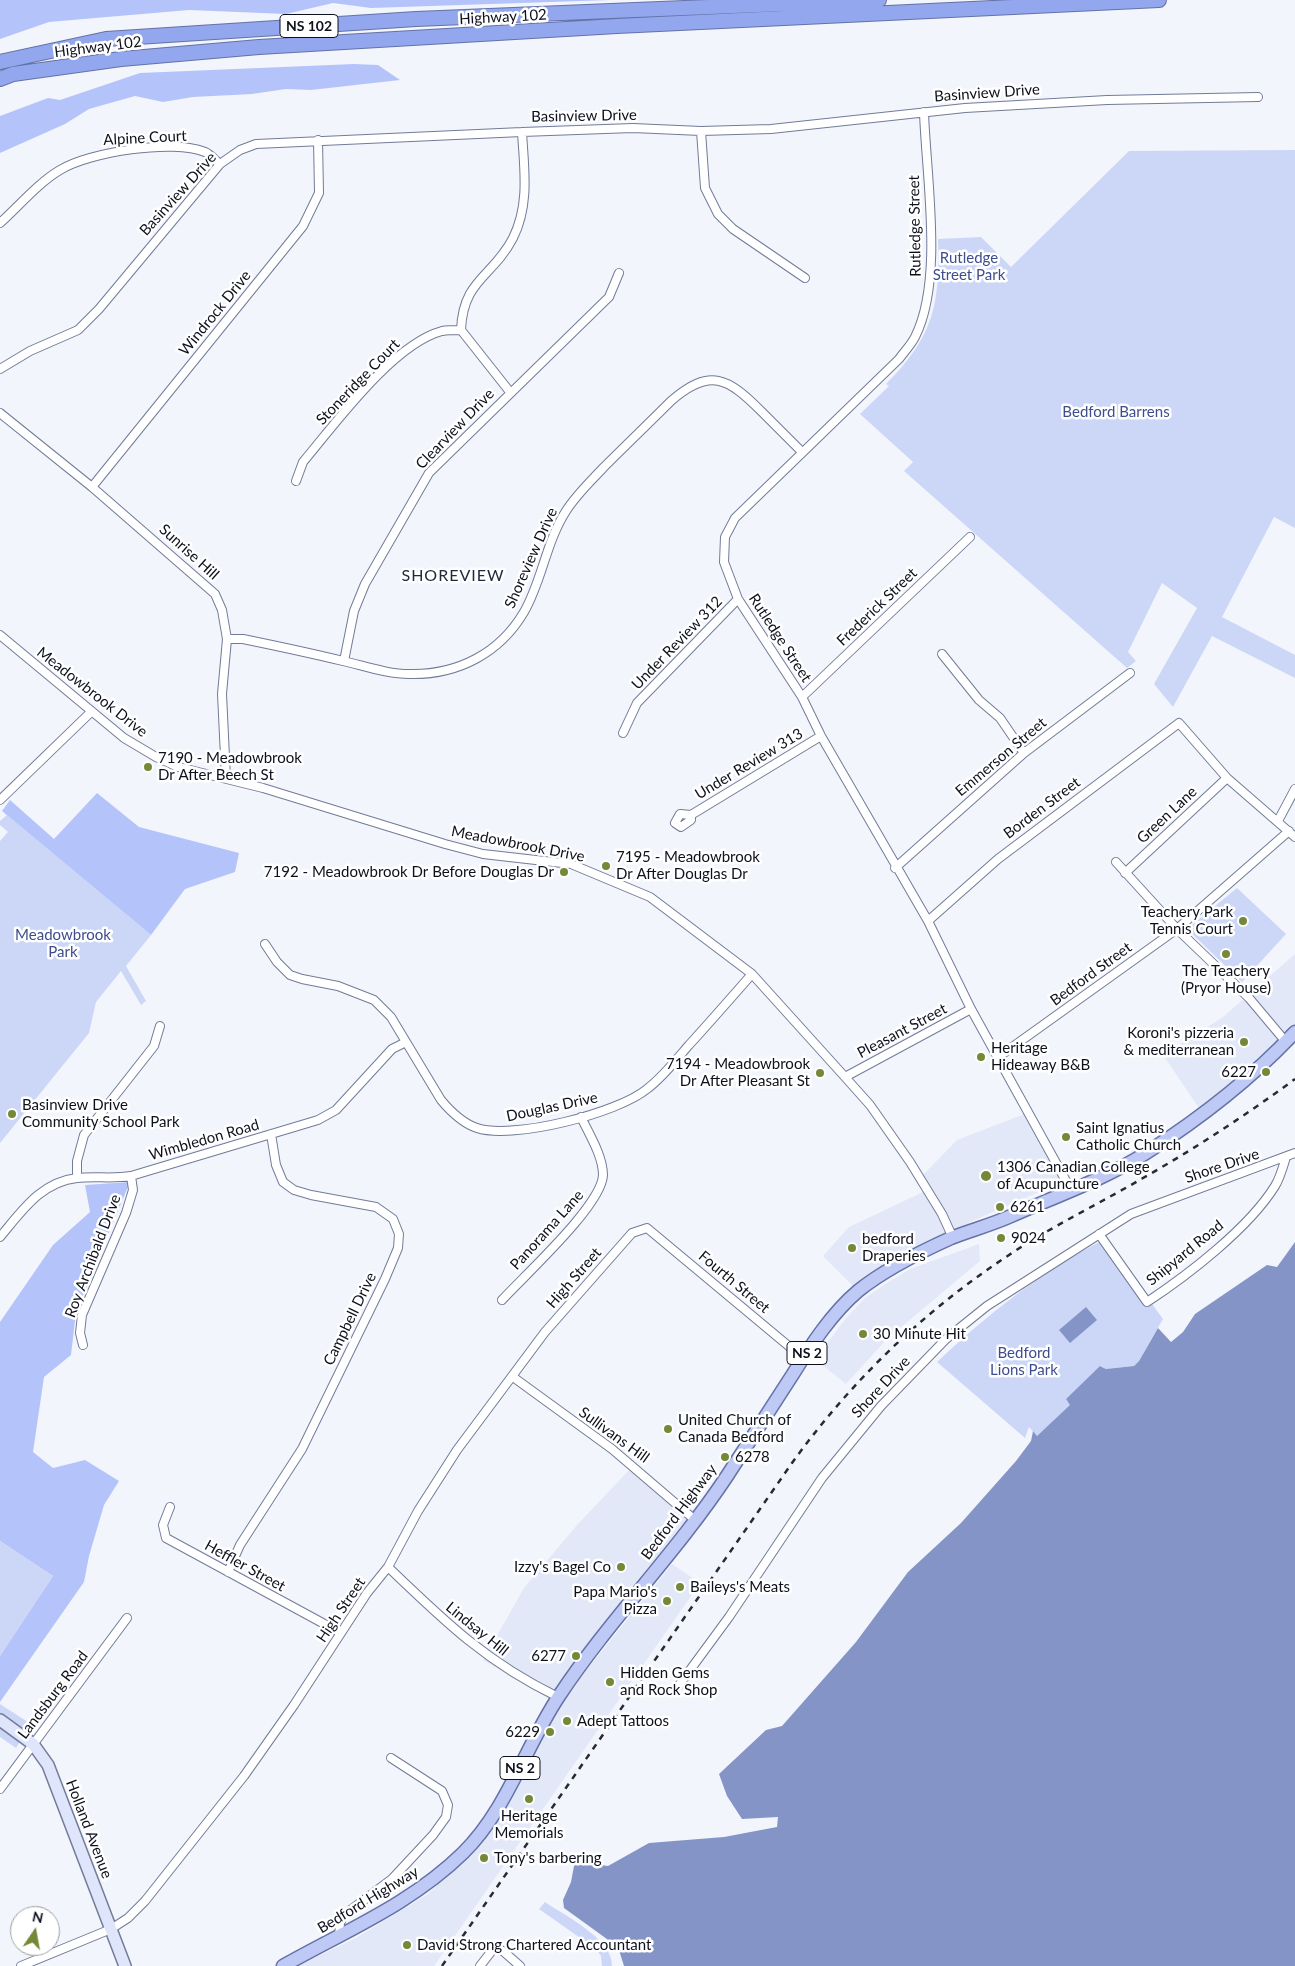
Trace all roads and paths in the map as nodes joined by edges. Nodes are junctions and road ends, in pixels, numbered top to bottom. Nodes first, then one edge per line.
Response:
1 (879, 0) edge
2 (1159, 0) edge
3 (0, 62) edge
4 (0, 79) edge
5 (1258, 97) dead end
6 (924, 112) junction
7 (701, 131) junction
8 (522, 132) junction
9 (318, 140) junction
10 (220, 164) junction
11 (0, 222) edge
12 (619, 273) dead end
13 (805, 278) dead end
14 (461, 330) junction
15 (0, 369) edge
16 (510, 392) junction
17 (0, 413) edge
18 (802, 452) junction
19 (296, 481) dead end
20 (92, 487) junction
21 (970, 537) dead end
22 (738, 600) junction
23 (0, 635) edge
24 (227, 639) junction
25 (942, 654) dead end
26 (344, 661) junction
27 (1130, 673) dead end
28 (802, 697) junction
29 (91, 712) junction
30 (623, 733) dead end
31 (821, 736) junction
32 (1024, 753) junction
33 (226, 778) junction
34 (1227, 778) junction
35 (1295, 789) edge
36 (1, 800) edge
37 (692, 815) dead end
38 (1278, 820) junction
39 (1292, 834) edge
40 (1116, 862) dead end
41 (895, 868) junction
42 (1126, 872) junction
43 (928, 921) junction
44 (1177, 929) junction
45 (265, 944) dead end
46 (752, 974) junction
47 (971, 1009) junction
48 (160, 1026) dead end
49 (1295, 1032) edge
50 (406, 1042) junction
51 (1286, 1042) junction
52 (997, 1058) junction
53 (845, 1077) junction
54 (581, 1117) junction
55 (271, 1134) junction
56 (1295, 1152) edge
57 (1286, 1158) junction
58 (131, 1176) junction
59 (77, 1178) junction
60 (1071, 1190) junction
61 (647, 1228) joint
62 (1099, 1234) junction
63 (0, 1237) edge
64 (952, 1238) junction
65 (502, 1300) dead end
66 (83, 1345) dead end
67 (803, 1358) junction
68 (513, 1377) junction
69 (170, 1507) dead end
70 (695, 1520) junction
71 (388, 1568) junction
72 (228, 1572) junction
73 (127, 1618) dead end
74 (341, 1633) junction
75 (679, 1685) dead end
76 (558, 1697) junction
77 (0, 1720) edge
78 (34, 1744) junction
79 (391, 1758) dead end
80 (0, 1789) edge
81 (111, 1928) junction
82 (339, 1937) junction
83 (21, 1966) edge
84 (126, 1966) edge
85 (283, 1966) edge
86 (480, 1966) edge
87 (520, 1966) edge

1 - 3 highway, Highway 102 / NS 102
2 - 4 highway, Highway 102 / NS 102
5 - 6 street, Basinview Drive
6 - 7 street, Basinview Drive
6 - 18 street, Rutledge Street
7 - 8 street, Basinview Drive
7 - 13 street
8 - 9 street, Basinview Drive
8 - 14 street
9 - 10 street, Basinview Drive
9 - 20 street, Windrock Drive
10 - 11 street, Alpine Court
10 - 15 street, Basinview Drive
12 - 16 street, Clearview Drive
14 - 16 street
14 - 19 street, Stoneridge Court
16 - 26 street, Clearview Drive
17 - 20 street, Sunrise Hill
18 - 22 street, Rutledge Street
18 - 26 street, Shoreview Drive
20 - 24 street, Sunrise Hill
21 - 28 street, Frederick Street
22 - 28 street, Rutledge Street
22 - 30 street, Under Review 312
23 - 29 street, Meadowbrook Drive
24 - 26 street, Shoreview Drive
24 - 33 street, Sunrise Hill
25 - 32 street
27 - 32 street, Emmerson Street
28 - 31 street, Rutledge Street
29 - 33 street, Meadowbrook Drive
29 - 36 street
31 - 37 street, Under Review 313
31 - 41 street, Rutledge Street
32 - 41 street, Emmerson Street
33 - 46 street, Meadowbrook Drive
34 - 38 street
34 - 42 street, Green Lane
34 - 43 street, Borden Street
35 - 38 street
38 - 39 street
39 - 44 street, Bedford Street
40 - 42 street
41 - 43 street, Rutledge Street
42 - 44 street
43 - 47 street, Rutledge Street
44 - 51 street
44 - 52 street, Bedford Street
45 - 50 street, Douglas Drive
46 - 53 street, Meadowbrook Drive
46 - 54 street, Douglas Drive
47 - 52 street, Rutledge Street
47 - 53 street, Pleasant Street
48 - 59 street
49 - 51 main road, Bedford Highway / NS 2
50 - 54 street, Douglas Drive
50 - 55 street, Wimbledon Road
51 - 60 main road, Bedford Highway / NS 2
52 - 60 street, Rutledge Street
53 - 64 street, Meadowbrook Drive
54 - 65 street, Panorama Lane
55 - 58 street, Wimbledon Road
55 - 72 street, Campbell Drive
56 - 57 street, Shore Drive
57 - 62 street, Shore Drive
57 - 62 street, Shipyard Road
58 - 59 street, Wimbledon Road
58 - 66 street, Roy Archibald Drive
59 - 63 street, Wimbledon Road
60 - 64 main road, Bedford Highway / NS 2
61 - 67 street, Fourth Street
61 - 68 street, High Street
62 - 75 street, Shore Drive
64 - 67 main road, Bedford Highway / NS 2
67 - 70 main road, Bedford Highway / NS 2
68 - 70 street, Sullivans Hill
68 - 71 street, High Street
69 - 72 street, Heffler Street
70 - 76 main road, Bedford Highway / NS 2
71 - 74 street, High Street
71 - 76 street, Lindsay Hill
72 - 74 street, Heffler Street
73 - 78 street, Landsburg Road
74 - 81 street, High Street
76 - 82 main road, Bedford Highway / NS 2
77 - 78 street, Holland Avenue
78 - 80 street, Landsburg Road
78 - 81 street, Holland Avenue
79 - 82 street
81 - 83 street, High Street
81 - 84 street, Holland Avenue
82 - 85 main road, Bedford Highway / NS 2
86 - 87 street

